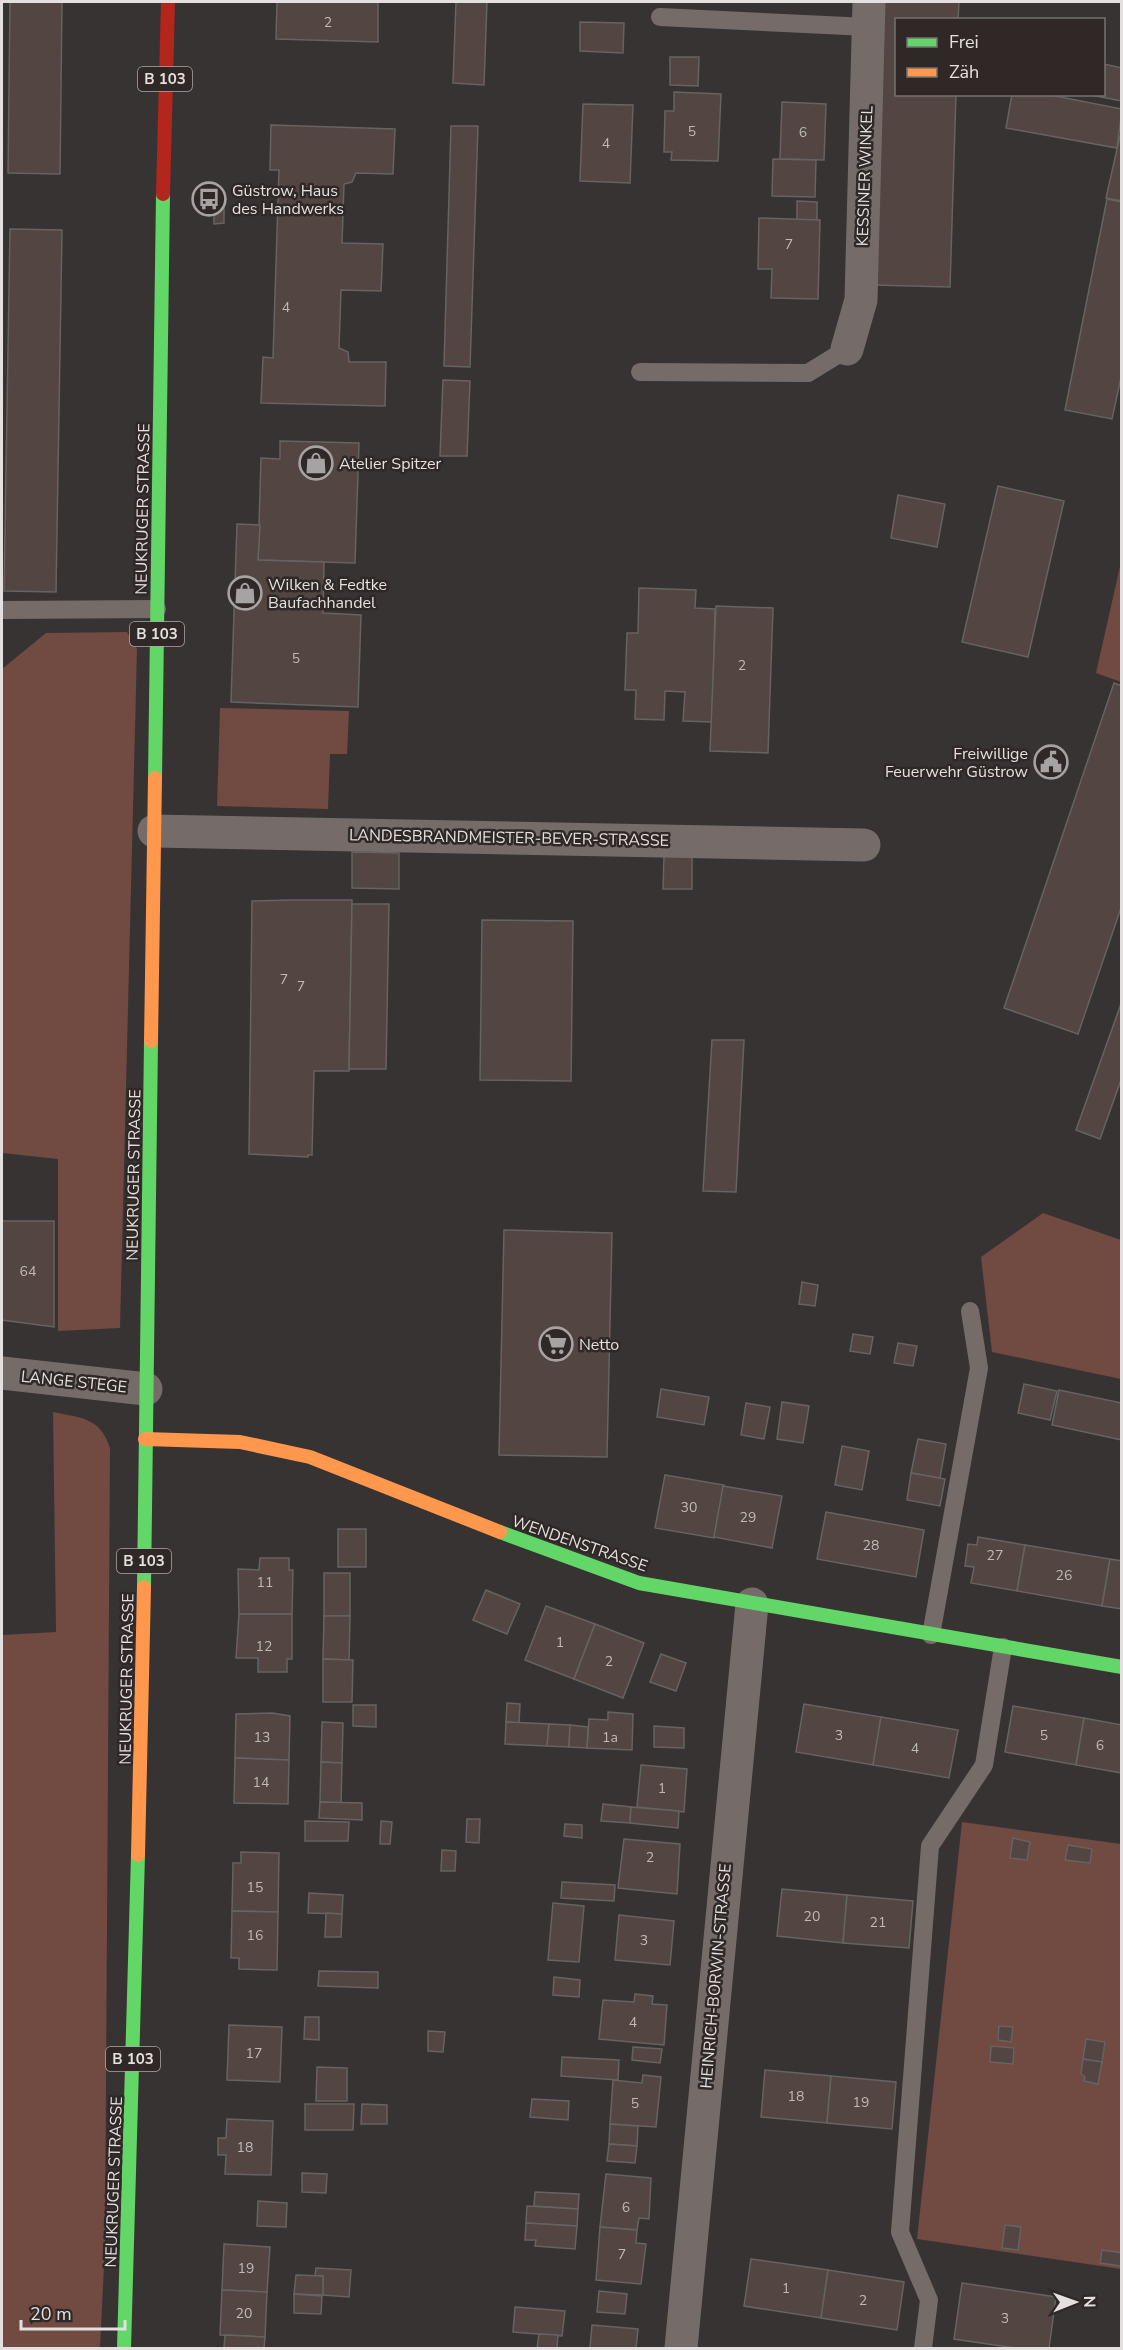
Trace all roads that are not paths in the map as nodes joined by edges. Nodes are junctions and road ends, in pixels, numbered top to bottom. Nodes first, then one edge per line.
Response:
1 (168, 2) edge
2 (868, 14) edge
3 (660, 17) dead end
4 (846, 349) joint
5 (640, 372) dead end
6 (157, 609) junction
7 (2, 610) edge
8 (154, 831) junction
9 (864, 845) dead end
10 (970, 1311) dead end
11 (2, 1373) edge
12 (146, 1389) junction
13 (145, 1439) junction
14 (752, 1604) junction
15 (931, 1635) junction
16 (1003, 1647) junction
17 (1122, 1667) edge
18 (124, 2349) edge
19 (681, 2349) edge
20 (923, 2349) edge

1 - 6 main road, NEUKRUGER STRASSE / B 103
2 - 3 lane
2 - 4 street, KESSINER WINKEL
4 - 5 lane
6 - 7 lane
6 - 8 main road, NEUKRUGER STRASSE / B 103
8 - 9 street, LANDESBRANDMEISTER-BEVER-STRASSE
8 - 12 main road, NEUKRUGER STRASSE / B 103
10 - 15 lane
11 - 12 street, LANGE STEGE
12 - 13 main road, NEUKRUGER STRASSE / B 103
13 - 14 main road, WENDENSTRASSE
13 - 18 main road, NEUKRUGER STRASSE / B 103
14 - 15 main road, WENDENSTRASSE
14 - 19 street, HEINRICH-BORWIN-STRASSE
15 - 16 main road, WENDENSTRASSE
16 - 17 main road, WENDENSTRASSE
16 - 20 lane

